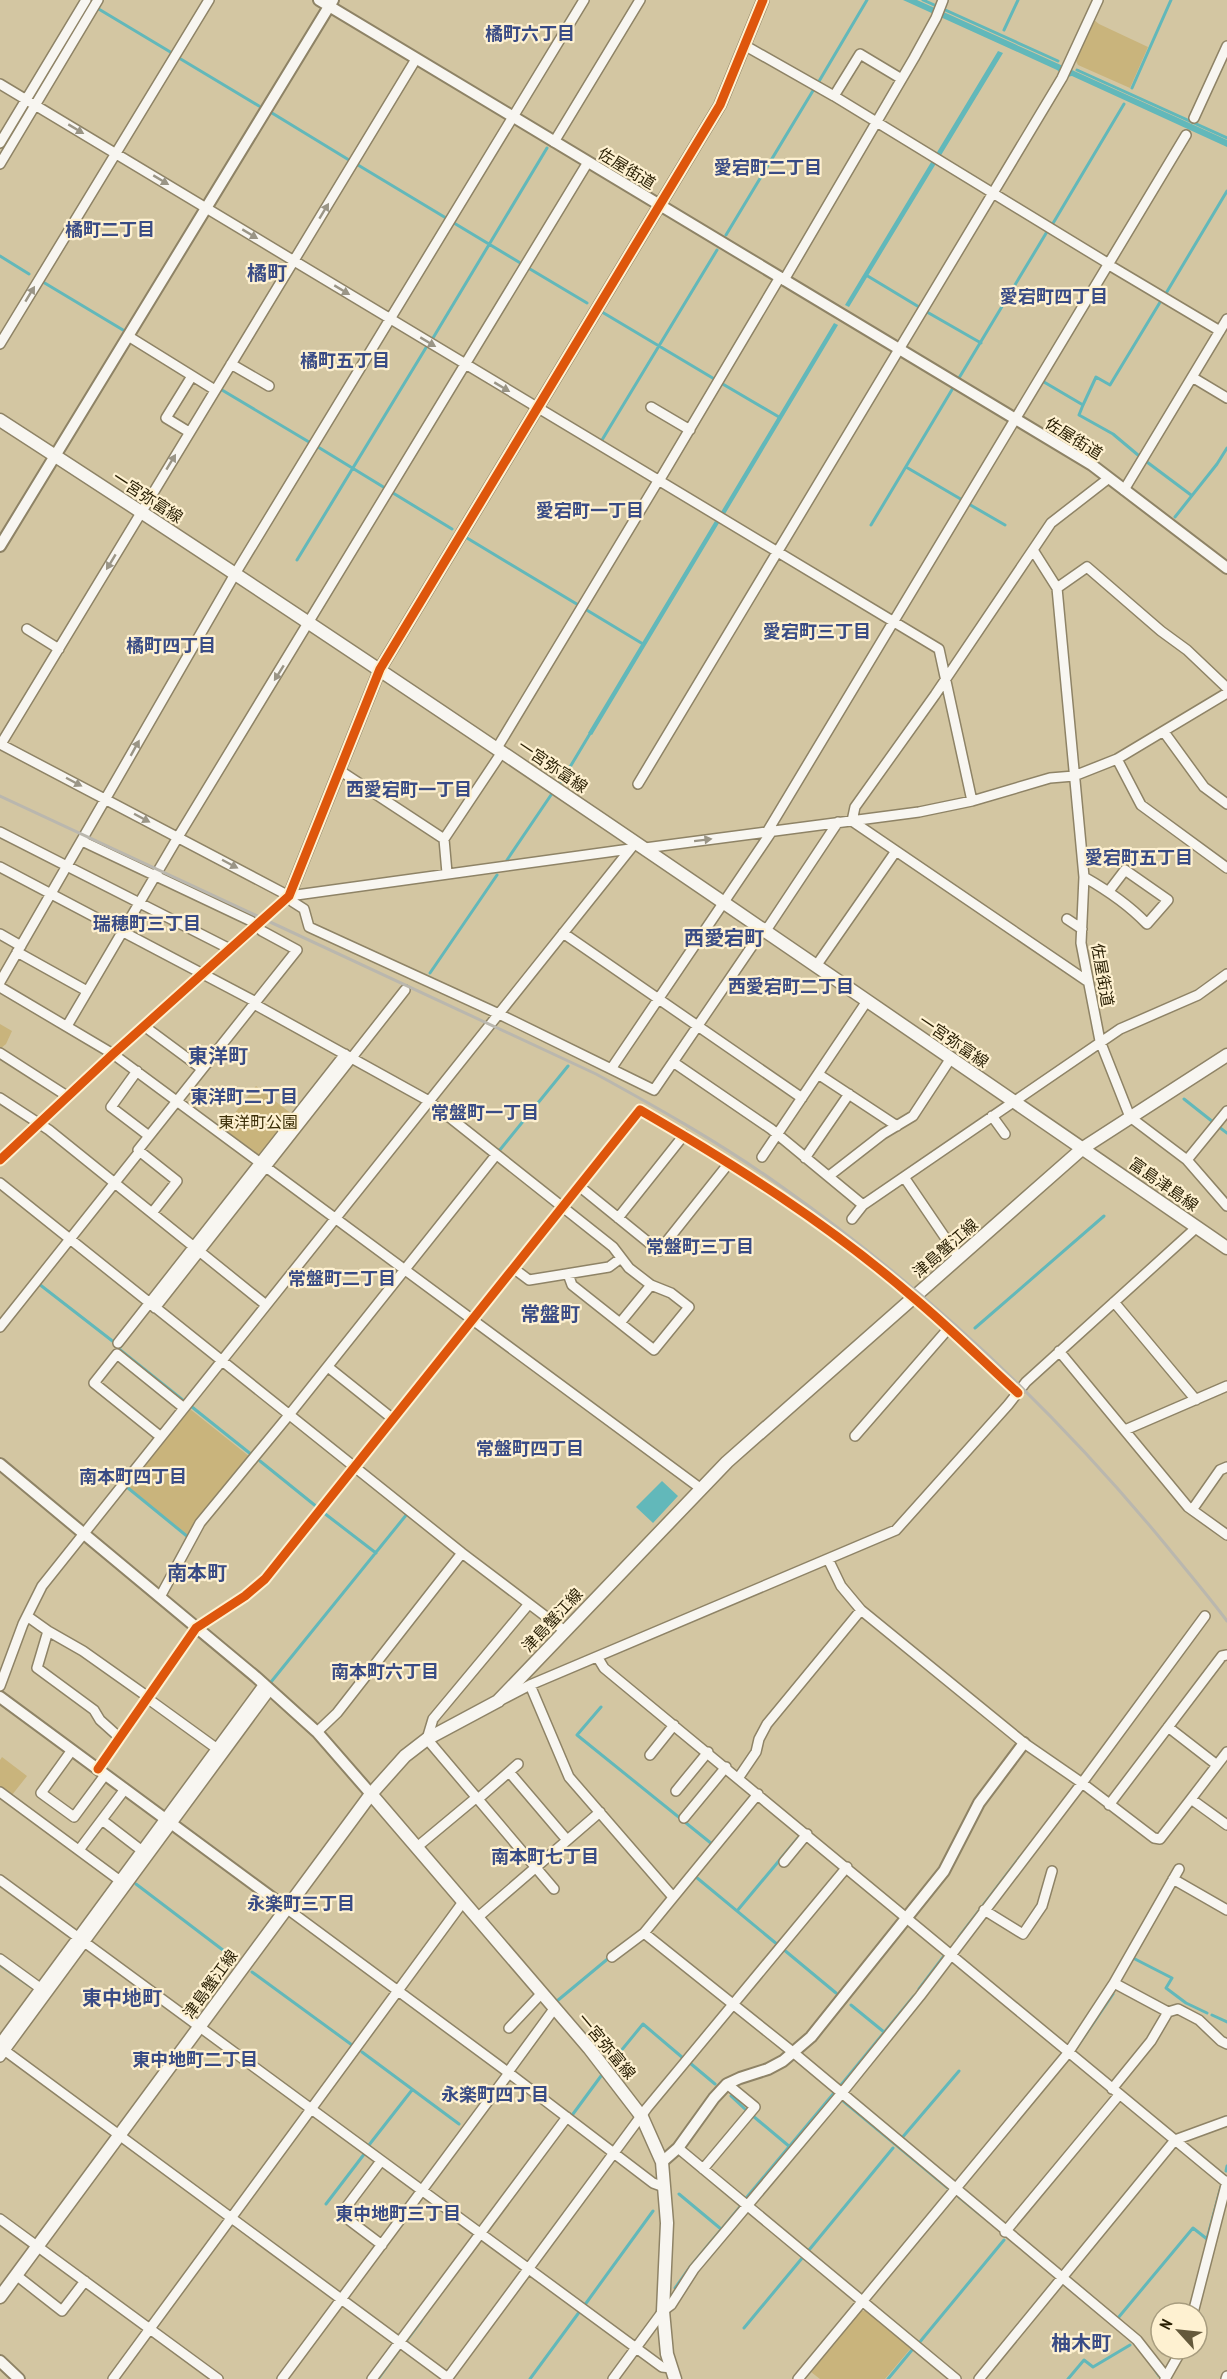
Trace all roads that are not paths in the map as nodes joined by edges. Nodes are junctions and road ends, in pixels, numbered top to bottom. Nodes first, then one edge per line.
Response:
1 (86, 0) edge
2 (98, 0) edge
3 (209, 0) edge
4 (319, 0) edge
5 (584, 0) edge
6 (639, 0) edge
7 (763, 0) edge
8 (1098, 0) edge
9 (331, 3) edge
10 (942, 3) edge
11 (744, 45) junction
12 (1227, 46) edge
13 (416, 59) junction
14 (900, 78) junction
15 (0, 84) edge
16 (834, 96) junction
17 (31, 102) junction
18 (514, 117) junction
19 (1194, 118) dead end
20 (876, 121) junction
21 (1186, 135) dead end
22 (554, 142) junction
23 (0, 143) edge
24 (116, 153) junction
25 (588, 162) junction
26 (0, 164) edge
27 (992, 194) junction
28 (659, 205) junction
29 (206, 207) junction
30 (294, 261) junction
31 (1109, 264) junction
32 (782, 279) junction
33 (390, 319) junction
34 (1227, 320) edge
35 (1220, 331) junction
36 (128, 336) junction
37 (0, 344) edge
38 (899, 349) junction
39 (231, 364) junction
40 (466, 365) junction
41 (192, 376) junction
42 (1192, 378) junction
43 (269, 386) dead end
44 (215, 390) junction
45 (1227, 398) edge
46 (651, 407) dead end
47 (538, 408) junction
48 (1016, 419) junction
49 (0, 420) edge
50 (690, 430) junction
51 (189, 432) junction
52 (55, 456) junction
53 (1109, 478) junction
54 (659, 481) junction
55 (1124, 490) junction
56 (141, 512) junction
57 (0, 546) edge
58 (1033, 550) junction
59 (778, 553) junction
60 (1227, 568) edge
61 (235, 574) junction
62 (1057, 588) junction
63 (310, 623) junction
64 (892, 623) junction
65 (27, 629) dead end
66 (59, 648) junction
67 (380, 669) junction
68 (944, 679) junction
69 (1227, 688) edge
70 (1227, 693) edge
71 (1164, 732) junction
72 (1, 744) edge
73 (500, 750) junction
74 (1117, 759) junction
75 (339, 770) junction
76 (1074, 776) junction
77 (638, 784) dead end
78 (106, 799) junction
79 (972, 801) junction
80 (1227, 804) edge
81 (852, 821) junction
82 (838, 822) junction
83 (769, 831) junction
84 (0, 832) edge
85 (178, 837) junction
86 (444, 839) junction
87 (82, 841) junction
88 (637, 846) junction
89 (896, 851) junction
90 (0, 867) edge
91 (66, 867) junction
92 (1227, 868) edge
93 (447, 873) junction
94 (155, 876) junction
95 (1084, 877) junction
96 (1109, 891) junction
97 (51, 894) junction
98 (289, 896) junction
99 (139, 903) junction
100 (723, 903) junction
101 (1067, 919) dead end
102 (257, 926) junction
103 (1082, 929) junction
104 (763, 930) junction
105 (123, 932) junction
106 (563, 933) junction
107 (0, 934) edge
108 (19, 949) junction
109 (230, 950) junction
110 (816, 966) junction
111 (203, 974) junction
112 (1227, 974) edge
113 (1088, 981) junction
114 (0, 982) edge
115 (0, 987) edge
116 (405, 990) dead end
117 (87, 991) junction
118 (658, 997) junction
119 (867, 1001) junction
120 (255, 1003) junction
121 (499, 1014) junction
122 (67, 1026) junction
123 (144, 1026) junction
124 (698, 1026) junction
125 (1100, 1041) junction
126 (0, 1053) edge
127 (113, 1054) junction
128 (349, 1057) junction
129 (951, 1058) junction
130 (1226, 1058) edge
131 (673, 1062) junction
132 (611, 1069) junction
133 (202, 1070) junction
134 (137, 1071) junction
135 (818, 1074) junction
136 (849, 1094) junction
137 (67, 1096) junction
138 (0, 1098) edge
139 (802, 1098) junction
140 (177, 1101) junction
141 (429, 1101) junction
142 (1014, 1101) junction
143 (1227, 1111) edge
144 (992, 1116) junction
145 (1130, 1117) junction
146 (38, 1122) junction
147 (897, 1126) junction
148 (1005, 1134) dead end
149 (684, 1135) junction
150 (777, 1135) junction
151 (149, 1136) junction
152 (1083, 1148) junction
153 (140, 1151) junction
154 (496, 1155) junction
155 (762, 1157) dead end
156 (805, 1158) junction
157 (0, 1160) edge
158 (1187, 1160) junction
159 (259, 1161) junction
160 (729, 1163) junction
161 (267, 1168) junction
162 (829, 1176) junction
163 (904, 1177) junction
164 (0, 1183) edge
165 (114, 1183) junction
166 (579, 1186) junction
167 (863, 1205) junction
168 (1227, 1206) edge
169 (562, 1207) junction
170 (152, 1213) junction
171 (336, 1218) junction
172 (618, 1218) junction
173 (852, 1219) dead end
174 (1197, 1227) junction
175 (69, 1240) junction
176 (1227, 1248) edge
177 (196, 1249) junction
178 (621, 1258) junction
179 (959, 1258) junction
180 (513, 1268) junction
181 (404, 1270) junction
182 (568, 1274) junction
183 (651, 1285) junction
184 (914, 1297) junction
185 (1114, 1302) junction
186 (266, 1305) junction
187 (152, 1306) junction
188 (472, 1319) junction
189 (620, 1323) junction
190 (0, 1327) edge
191 (948, 1329) junction
192 (118, 1343) dead end
193 (1059, 1351) junction
194 (222, 1361) junction
195 (328, 1367) junction
196 (1227, 1386) edge
197 (1018, 1393) junction
198 (1196, 1400) junction
199 (184, 1408) junction
200 (289, 1416) junction
201 (393, 1419) junction
202 (1125, 1430) junction
203 (855, 1436) dead end
204 (161, 1437) junction
205 (0, 1464) edge
206 (354, 1467) junction
207 (1227, 1467) edge
208 (700, 1488) junction
209 (1192, 1510) junction
210 (84, 1534) junction
211 (1227, 1535) edge
212 (462, 1553) junction
213 (828, 1559) junction
214 (160, 1597) junction
215 (528, 1605) junction
216 (861, 1610) junction
217 (27, 1616) junction
218 (1205, 1616) dead end
219 (196, 1628) junction
220 (48, 1631) junction
221 (565, 1631) junction
222 (1227, 1655) edge
223 (598, 1658) junction
224 (530, 1685) junction
225 (0, 1686) edge
226 (267, 1687) junction
227 (0, 1697) edge
228 (148, 1697) junction
229 (498, 1701) junction
230 (674, 1725) junction
231 (1168, 1727) junction
232 (317, 1732) junction
233 (120, 1738) junction
234 (427, 1738) junction
235 (1024, 1743) junction
236 (216, 1748) junction
237 (72, 1750) junction
238 (708, 1752) junction
239 (1227, 1752) edge
240 (650, 1755) dead end
241 (518, 1764) dead end
242 (1217, 1765) junction
243 (726, 1767) junction
244 (101, 1772) junction
245 (510, 1773) junction
246 (739, 1778) junction
247 (1082, 1783) junction
248 (124, 1789) junction
249 (676, 1791) dead end
250 (0, 1792) edge
251 (371, 1794) junction
252 (758, 1794) junction
253 (477, 1798) junction
254 (1191, 1799) junction
255 (1109, 1805) junction
256 (600, 1812) junction
257 (684, 1818) dead end
258 (102, 1820) junction
259 (168, 1820) junction
260 (1227, 1825) edge
261 (807, 1834) junction
262 (567, 1840) junction
263 (417, 1847) junction
264 (80, 1850) junction
265 (141, 1850) junction
266 (784, 1862) dead end
267 (536, 1867) junction
268 (847, 1867) junction
269 (1179, 1869) dead end
270 (1052, 1871) dead end
271 (1173, 1879) junction
272 (0, 1880) edge
273 (119, 1880) junction
274 (554, 1889) dead end
275 (673, 1898) junction
276 (463, 1902) junction
277 (286, 1908) junction
278 (984, 1910) junction
279 (1227, 1910) edge
280 (477, 1917) junction
281 (907, 1917) junction
282 (644, 1932) junction
283 (82, 1939) junction
284 (952, 1955) junction
285 (612, 1957) dead end
286 (0, 1959) edge
287 (1114, 1983) junction
288 (40, 1988) junction
289 (398, 1992) junction
290 (541, 1994) junction
291 (734, 2005) junction
292 (554, 2009) junction
293 (1168, 2012) junction
294 (199, 2026) junction
295 (509, 2028) dead end
296 (1227, 2044) edge
297 (1, 2050) edge
298 (1068, 2053) junction
299 (794, 2054) junction
300 (508, 2072) junction
301 (727, 2084) junction
302 (1116, 2092) junction
303 (841, 2094) junction
304 (312, 2109) junction
305 (567, 2117) junction
306 (642, 2118) junction
307 (1227, 2121) edge
308 (119, 2135) junction
309 (1175, 2140) junction
310 (678, 2148) junction
311 (614, 2153) junction
312 (381, 2161) junction
313 (662, 2162) junction
314 (703, 2169) junction
315 (1227, 2182) edge
316 (664, 2187) junction
317 (422, 2190) junction
318 (955, 2190) junction
319 (748, 2206) junction
320 (232, 2218) junction
321 (0, 2219) edge
322 (1005, 2232) junction
323 (481, 2234) junction
324 (382, 2245) junction
325 (38, 2246) junction
326 (529, 2269) junction
327 (16, 2275) junction
328 (1062, 2279) junction
329 (85, 2281) junction
330 (0, 2297) edge
331 (341, 2299) junction
332 (1196, 2301) edge
333 (862, 2302) junction
334 (663, 2311) junction
335 (150, 2328) junction
336 (399, 2342) junction
337 (636, 2348) junction
338 (0, 2361) edge
339 (1175, 2361) edge
340 (673, 2373) edge
341 (1166, 2378) edge
342 (19, 2379) edge
343 (113, 2379) edge
344 (218, 2379) edge
345 (282, 2379) edge
346 (372, 2379) edge
347 (447, 2379) edge
348 (613, 2379) edge
349 (798, 2379) edge
350 (956, 2379) edge
351 (979, 2379) edge

1 - 17 street
2 - 17 street
3 - 24 street
4 - 9 street, 佐屋街道
5 - 18 street
6 - 22 street
7 - 11 street
8 - 27 street
9 - 13 street, 佐屋街道
9 - 29 street
10 - 14 street
11 - 16 street
11 - 28 street
12 - 19 street
13 - 18 street, 佐屋街道
30 -> 13 street
14 - 16 street
14 - 20 street
15 - 17 street
16 - 20 street
17 - 23 street
17 -> 24 street
17 - 26 street
18 - 22 street, 佐屋街道
18 - 33 street
20 - 27 street
20 - 32 street
21 - 31 street
22 - 25 street, 佐屋街道
24 -> 29 street
37 -> 24 street
25 - 28 street, 佐屋街道
25 - 40 street
27 - 31 street
27 - 38 street
28 - 32 street, 佐屋街道
28 - 47 street
29 -> 30 street
29 - 36 street
30 -> 33 street
30 - 39 street
31 - 35 street
31 - 48 street
32 - 38 street, 佐屋街道
32 - 50 street
33 -> 40 street
33 - 61 street
34 - 35 street
35 - 42 street
36 - 41 street
36 - 52 street
38 - 48 street, 佐屋街道
38 - 59 street
39 - 43 street
39 - 44 street
40 -> 47 street
40 - 63 street
41 - 44 street
41 - 51 street
42 - 45 street
42 - 55 street
44 - 51 street
46 - 50 street
47 - 54 street
47 - 67 street
48 - 53 street, 佐屋街道
48 - 64 street
49 - 52 main road, 一宮弥富線
50 - 54 street
56 -> 51 street
52 - 56 main road, 一宮弥富線
52 - 57 street
53 - 55 street
53 - 58 street, 佐屋街道
54 - 59 street
54 - 73 street
55 - 60 street
56 - 61 main road, 一宮弥富線
56 -> 66 street
58 - 62 street, 佐屋街道
58 - 68 street
59 - 64 street
59 - 77 street
61 - 63 main road, 一宮弥富線
78 -> 61 street
62 - 69 street
62 - 76 street, 佐屋街道
63 - 67 main road, 一宮弥富線
63 -> 85 street
64 - 68 street
64 - 83 street
65 - 66 street
66 - 72 street
67 - 73 main road, 一宮弥富線
67 - 75 street
68 - 79 street
68 - 81 street
70 - 71 street
71 - 74 street
71 - 80 street
72 -> 78 street
73 - 86 street
73 - 88 main road, 一宮弥富線
74 - 76 street
74 - 92 street
75 - 86 street
75 - 98 street
76 - 79 street
76 - 95 street, 佐屋街道
78 -> 85 street
78 - 87 street
79 - 81 street
81 - 82 street
81 - 89 street
82 - 83 street
82 - 104 street
88 -> 83 street
83 - 100 street
84 - 91 street
85 - 94 street
85 -> 98 street
86 - 93 street
87 - 91 street
87 - 94 street
88 - 93 street
88 - 100 main road, 一宮弥富線
88 - 106 street
89 - 110 street
89 - 113 street
90 - 97 street
91 - 97 street
91 - 99 street
93 - 98 street
94 - 99 street
94 - 102 street
95 - 96 street
95 - 103 street, 佐屋街道
96 - 96 street
97 - 105 street
97 - 108 street
98 - 102 street
98 - 121 street
99 - 105 street
99 - 109 street
100 - 104 main road, 一宮弥富線
100 - 118 street
101 - 103 street
102 - 109 street
102 - 120 street
103 - 113 street, 佐屋街道
104 - 110 main road, 一宮弥富線
104 - 124 street
105 - 111 street
105 - 117 street
106 - 118 street
106 - 121 street
107 - 108 street
108 - 114 street
108 - 117 street
109 - 111 street
110 - 119 main road, 一宮弥富線
111 - 120 street
111 - 123 street
112 - 125 street
113 - 125 street, 佐屋街道
115 - 122 street
116 - 128 street
117 - 122 street
118 - 124 street
118 - 132 street
119 - 129 main road, 一宮弥富線
119 - 135 street
120 - 128 street
120 - 133 street
121 - 132 street
121 - 141 street
122 - 127 street
123 - 127 street
123 - 133 street
124 - 131 street
124 - 139 street
125 - 142 street
125 - 145 street, 佐屋街道
126 - 137 street
127 - 134 street
127 - 137 street
128 - 141 street
128 - 159 street
128 - 161 street
129 - 142 main road, 一宮弥富線
129 - 147 street
130 - 145 main road, 津島蟹江線
131 - 132 street
131 - 150 street
133 - 140 street
134 - 140 street
134 - 151 street
135 - 136 street
135 - 139 street
136 - 147 street
136 - 156 street
137 - 146 street
138 - 146 street
139 - 150 street
140 - 151 street
140 - 159 street
141 - 154 street
141 - 171 street
142 - 144 street
142 - 152 main road, 一宮弥富線
143 - 158 street
144 - 148 street
144 - 163 street
145 - 152 main road, 津島蟹江線
145 - 158 street
146 - 157 street
146 - 165 street
147 - 162 street
149 - 160 street
149 - 166 street
149 - 172 street
150 - 155 street
150 - 156 street
151 - 153 street
152 - 174 main road, 富島津島線
152 - 179 main road, 津島蟹江線
153 - 165 street
153 - 170 street
154 - 169 street
154 - 181 street
156 - 162 street
158 - 168 street
159 - 161 street
159 - 177 street
160 - 172 street
160 - 184 street
161 - 171 street
161 - 177 street
162 - 167 street
163 - 167 street
163 - 179 street
164 - 175 street
165 - 170 street
165 - 175 street
166 - 169 street
166 - 172 street
167 - 173 street
169 - 178 street
169 - 180 street
170 - 177 street
171 - 181 street
171 - 186 street
174 - 176 main road, 富島津島線
174 - 185 street
175 - 187 street
175 - 190 street
177 - 186 street
177 - 187 street
178 - 182 street
178 - 183 street
179 - 184 main road, 津島蟹江線
180 - 182 street
180 - 188 street
181 - 188 street
181 - 195 street
182 - 189 street
183 - 189 street
183 - 189 street
184 - 191 street
184 - 208 main road, 津島蟹江線
185 - 193 street
185 - 198 street
186 - 194 street
187 - 192 street
187 - 194 street
188 - 201 street
188 - 208 street
191 - 197 street
191 - 203 street
193 - 197 street
193 - 202 street
194 - 199 street
194 - 200 street
195 - 200 street
195 - 201 street
196 - 198 street
197 - 213 street
198 - 202 street
199 - 204 street
199 - 204 street
200 - 206 street
200 - 214 street
201 - 206 street
202 - 209 street
204 - 210 street
205 - 210 street
206 - 212 street
206 - 219 street
207 - 209 street
208 - 221 main road, 津島蟹江線
209 - 211 street
210 - 214 street
210 - 217 street
212 - 215 street
212 - 232 street
213 - 216 street
213 - 223 street
214 - 219 street
215 - 221 street
215 - 234 street
216 - 235 street
216 - 246 street
217 - 220 street
217 - 225 street
218 - 247 street
219 - 226 street
219 - 228 street
220 - 228 street
220 - 233 street
221 - 229 main road, 津島蟹江線
222 - 231 street
223 - 224 street
223 - 230 street
224 - 229 street
224 - 256 street
226 - 232 street
226 - 236 street
226 - 259 street
227 - 237 street
228 - 233 street
228 - 236 street
229 - 234 main road, 津島蟹江線
230 - 238 street
230 - 240 street
231 - 242 street
231 - 255 street
232 - 251 street
233 - 244 street
234 - 251 main road, 津島蟹江線
234 - 253 street
235 - 247 street
235 - 281 street
236 - 259 street
237 - 244 street
237 - 244 street
238 - 243 street
238 - 249 street
239 - 242 street
241 - 245 street
242 - 254 street
243 - 246 street
243 - 257 street
244 - 248 street
245 - 253 street
245 - 262 street
246 - 252 street
247 - 255 street
247 - 278 street
248 - 258 street
248 - 259 street
250 - 264 street
251 - 263 main road, 一宮弥富線
251 - 277 main road, 津島蟹江線
252 - 261 street
252 - 275 street
253 - 263 street
253 - 267 street
254 - 255 street
254 - 260 street
256 - 262 street
256 - 275 street
258 - 264 street
258 - 265 street
259 - 265 street
259 - 277 street
259 - 283 street
261 - 266 street
261 - 268 street
262 - 267 street
263 - 276 main road, 一宮弥富線
264 - 273 street
265 - 273 street
267 - 274 street
267 - 280 street
268 - 281 street
268 - 291 street
269 - 271 street
270 - 278 street
271 - 279 street
271 - 287 street
272 - 283 street
273 - 283 street
275 - 282 street
276 - 280 main road, 一宮弥富線
276 - 289 street
277 - 289 street
277 - 294 main road, 津島蟹江線
278 - 284 street
280 - 290 main road, 一宮弥富線
281 - 284 street
281 - 299 street
282 - 285 street
282 - 291 street
283 - 288 street
283 - 294 street
283 - 297 street
284 - 298 street
284 - 303 street
286 - 288 street
287 - 293 street
287 - 298 street
288 - 297 street
289 - 300 street
289 - 304 street
290 - 292 main road, 一宮弥富線
290 - 295 street
291 - 299 street
291 - 306 street
292 - 300 street
292 - 306 main road, 一宮弥富線
293 - 296 street
293 - 302 street
294 - 304 street
294 - 308 main road, 津島蟹江線
297 - 308 street
298 - 302 street
298 - 318 street
299 - 301 street
299 - 303 street
300 - 305 street
300 - 317 street
301 - 310 street
301 - 314 street
302 - 309 street
302 - 322 street
303 - 318 street
303 - 319 street
304 - 312 street
304 - 320 street
305 - 311 street
305 - 323 street
306 - 311 street
306 - 313 main road, 一宮弥富線
307 - 309 street
308 - 320 street
308 - 325 main road, 津島蟹江線
309 - 315 street
309 - 328 street
310 - 313 street
310 - 314 street
311 - 316 street
311 - 326 street
312 - 317 street
312 - 324 street
313 - 316 main road, 一宮弥富線
314 - 319 street
315 - 332 street
316 - 334 main road, 一宮弥富線
317 - 323 street
317 - 324 street
318 - 322 street
318 - 333 street
319 - 333 street
319 - 334 street
320 - 331 street
320 - 335 street
321 - 325 street
322 - 328 street
323 - 326 street
323 - 336 street
324 - 331 street
325 - 327 main road, 津島蟹江線
325 - 329 street
326 - 337 street
326 - 347 street
327 - 329 street
327 - 330 main road, 津島蟹江線
328 - 341 street
328 - 351 street
329 - 335 street
331 - 336 street
331 - 345 street
333 - 349 street
333 - 350 street
334 - 337 street
334 - 340 main road, 一宮弥富線
335 - 343 street
335 - 344 street
336 - 346 street
336 - 347 street
337 - 340 street
337 - 348 street
338 - 342 street
339 - 341 street

